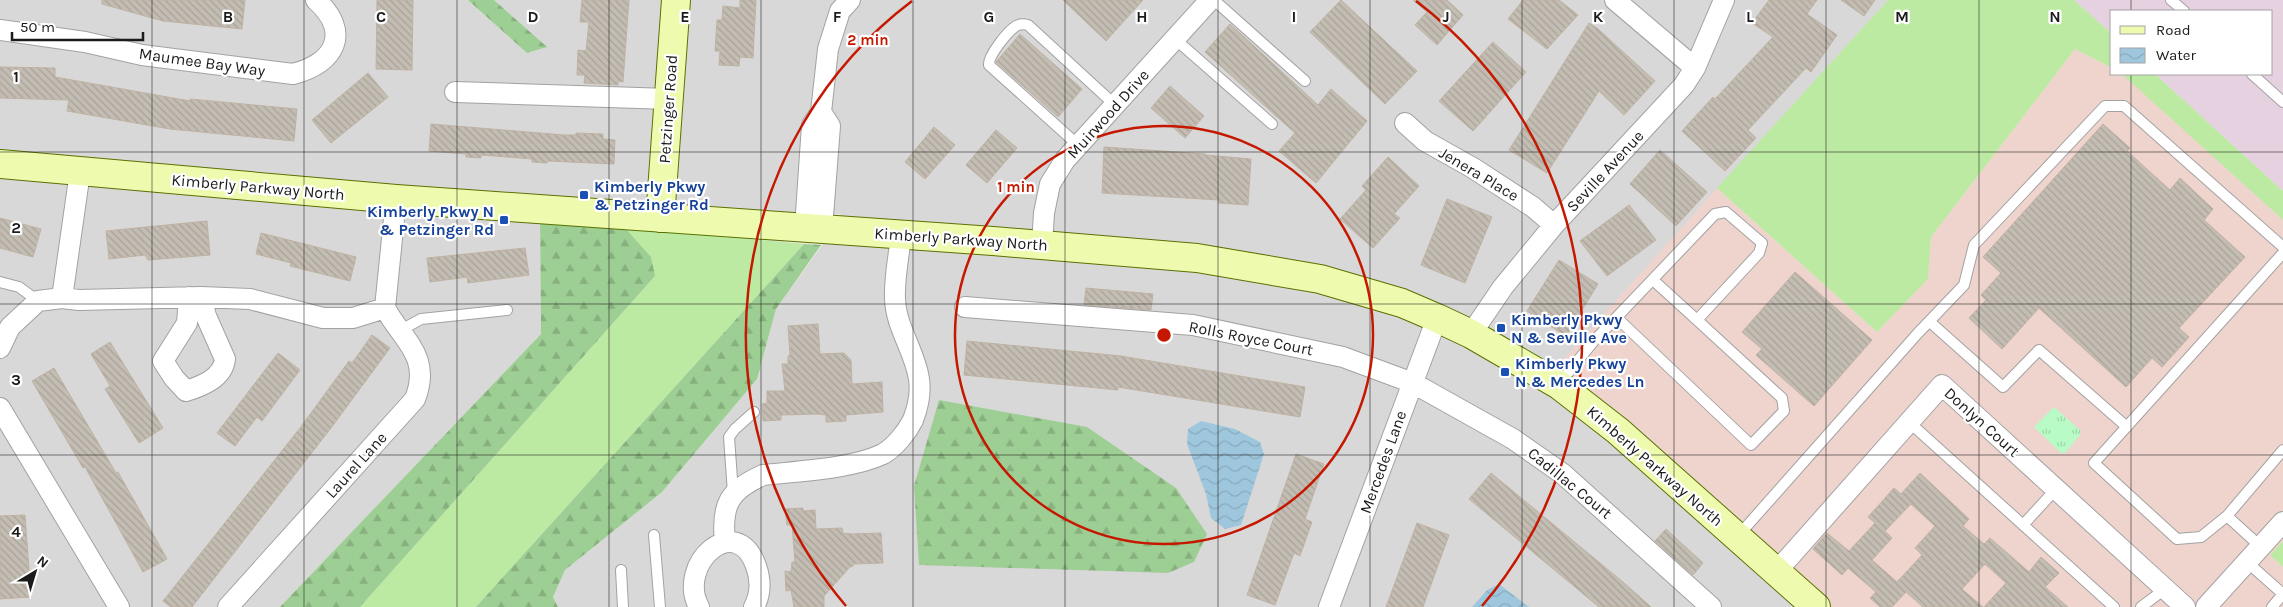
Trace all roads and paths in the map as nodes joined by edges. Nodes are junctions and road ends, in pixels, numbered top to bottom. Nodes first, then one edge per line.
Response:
1 (316, 0) edge
2 (676, 0) edge
3 (850, 0) edge
4 (1210, 0) edge
5 (1214, 0) edge
6 (1615, 0) edge
7 (1724, 0) edge
8 (2171, 0) edge
9 (2183, 10) edge
10 (0, 30) edge
11 (1175, 39) junction
12 (1695, 68) junction
13 (2253, 75) edge
14 (1305, 81) dead end
15 (455, 92) dead end
16 (669, 99) junction
17 (2283, 102) edge
18 (1115, 105) junction
19 (1405, 123) dead end
20 (1272, 124) dead end
21 (1078, 145) junction
22 (0, 164) edge
23 (80, 172) junction
24 (396, 199) junction
25 (660, 218) junction
26 (1554, 224) junction
27 (814, 228) junction
28 (901, 235) junction
29 (1042, 245) junction
30 (2283, 247) edge
31 (2283, 253) edge
32 (1653, 280) junction
33 (0, 282) edge
34 (62, 298) junction
35 (38, 302) junction
36 (965, 307) dead end
37 (385, 308) junction
38 (507, 310) dead end
39 (1437, 318) junction
40 (1617, 318) junction
41 (1697, 320) junction
42 (1930, 322) junction
43 (401, 330) junction
44 (1471, 334) junction
45 (0, 348) edge
46 (1413, 383) junction
47 (1559, 385) junction
48 (0, 408) edge
49 (754, 412) dead end
50 (1909, 422) junction
51 (2127, 427) junction
52 (2283, 450) edge
53 (2056, 489) junction
54 (734, 493) junction
55 (2227, 516) junction
56 (2283, 522) edge
57 (2023, 525) junction
58 (654, 535) dead end
59 (1737, 537) junction
60 (725, 542) junction
61 (2261, 547) junction
62 (2247, 562) junction
63 (621, 570) dead end
64 (1776, 572) junction
65 (2165, 589) junction
66 (2283, 594) edge
67 (120, 607) edge
68 (228, 607) edge
69 (624, 607) edge
70 (660, 607) edge
71 (699, 607) edge
72 (754, 607) edge
73 (1329, 607) edge
74 (1711, 607) edge
75 (1816, 607) edge
76 (2114, 607) edge
77 (2141, 607) edge
78 (2184, 607) edge
79 (2206, 607) edge
80 (2272, 607) edge

1 - 10 street, Maumee Bay Way
2 - 16 street, Petzinger Road
3 - 27 street
4 - 11 street, Muirwood Drive
5 - 14 lane
6 - 12 street
7 - 12 street, Seville Avenue
8 - 9 lane
11 - 18 street, Muirwood Drive
11 - 20 lane
12 - 26 street, Seville Avenue
13 - 17 lane
15 - 16 street
16 - 25 street, Petzinger Road
18 - 21 street, Muirwood Drive
18 - 21 lane
19 - 26 street, Jenera Place
21 - 29 street, Muirwood Drive
22 - 23 street, Kimberly Parkway North
23 - 24 street, Kimberly Parkway North
23 - 34 street
24 - 25 street, Kimberly Parkway North
24 - 37 street
25 - 27 street, Kimberly Parkway North
26 - 44 street, Seville Avenue
27 - 28 street, Kimberly Parkway North
28 - 29 street, Kimberly Parkway North
28 - 54 street
29 - 39 street, Kimberly Parkway North
30 - 42 lane
31 - 51 lane
32 - 40 lane
32 - 41 lane
32 - 41 lane
33 - 35 lane
34 - 35 street
34 - 37 street
35 - 45 street
36 - 46 street, Rolls Royce Court
37 - 43 street, Laurel Lane
38 - 43 lane
39 - 44 street, Kimberly Parkway North
39 - 46 street, Mercedes Lane
40 - 41 lane
40 - 47 lane
42 - 51 lane
42 - 59 lane
43 - 68 street, Laurel Lane
44 - 47 street, Kimberly Parkway North
46 - 73 street, Mercedes Lane
46 - 74 street, Cadillac Court
47 - 59 street, Kimberly Parkway North
48 - 67 street
49 - 54 lane
50 - 53 street, Donlyn Court
50 - 57 lane
50 - 64 street, Donlyn Court
51 - 55 lane
52 - 55 lane
53 - 57 lane
53 - 65 street, Donlyn Court
54 - 60 street
55 - 61 lane
56 - 61 street
57 - 76 lane
58 - 70 lane
59 - 64 street, Kimberly Parkway North
60 - 71 street
60 - 72 street
61 - 62 street
62 - 66 lane
62 - 79 street
63 - 69 lane
64 - 75 street, Kimberly Parkway North
65 - 77 lane
65 - 78 street, Donlyn Court
66 - 80 lane

